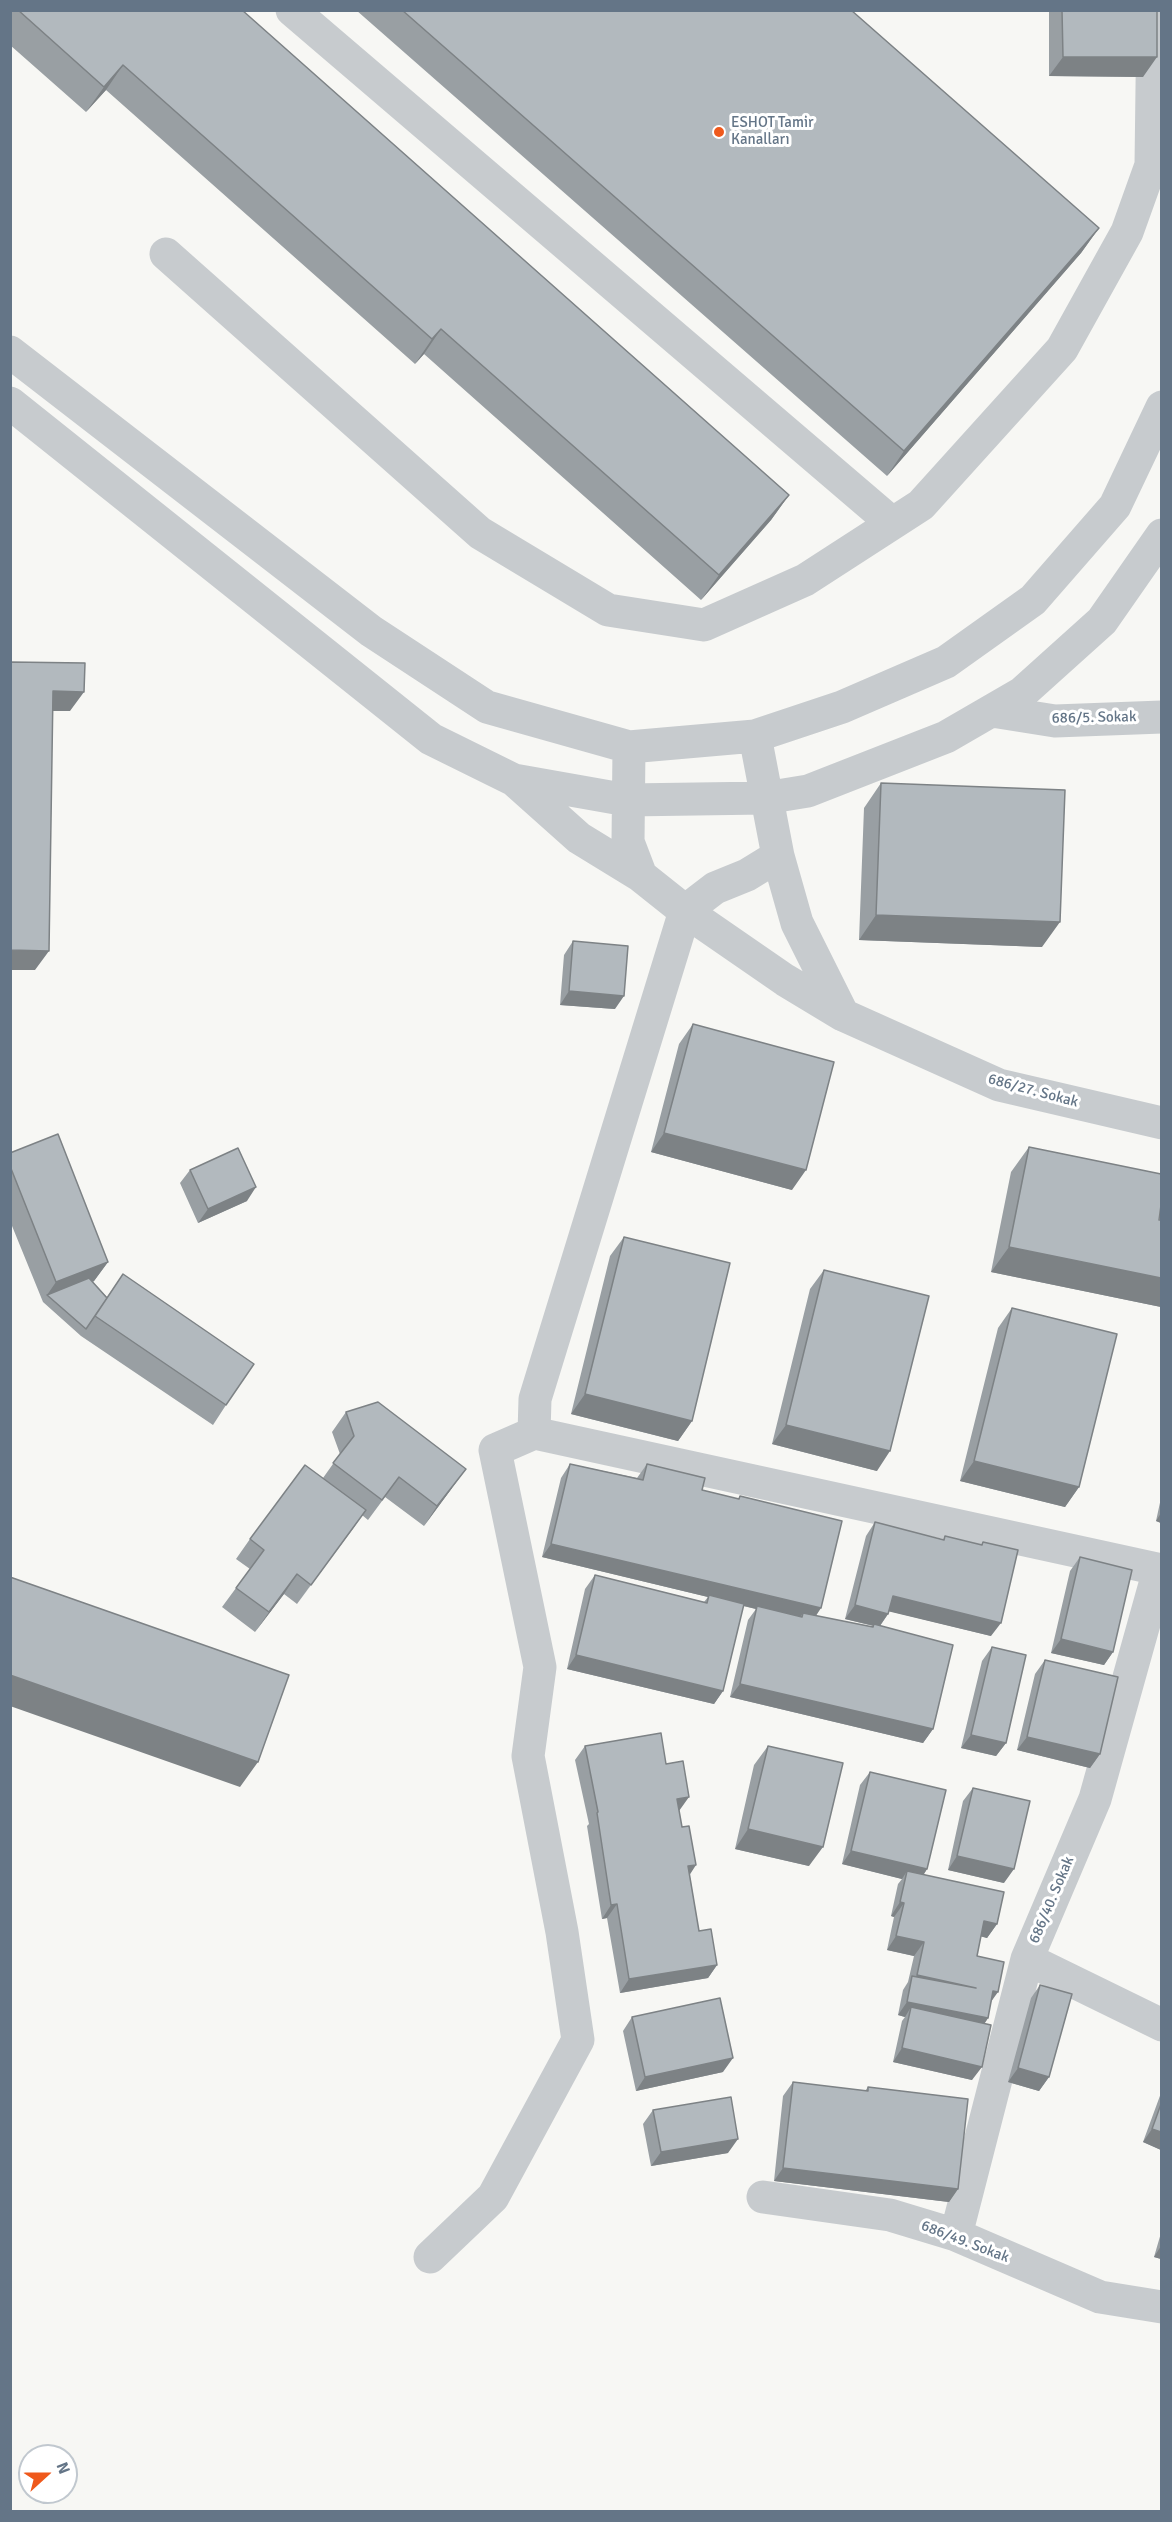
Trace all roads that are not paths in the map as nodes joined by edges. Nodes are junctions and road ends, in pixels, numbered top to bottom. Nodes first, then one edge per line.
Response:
1 (292, 10) edge
2 (1153, 10) edge
3 (166, 254) dead end
4 (10, 351) edge
5 (10, 403) edge
6 (1161, 407) edge
7 (892, 523) junction
8 (1161, 535) edge
9 (992, 711) junction
10 (1161, 717) edge
11 (754, 736) junction
12 (629, 747) junction
13 (514, 780) junction
14 (765, 798) junction
15 (627, 800) junction
16 (778, 856) junction
17 (641, 876) junction
18 (685, 911) junction
19 (843, 1015) junction
20 (1161, 1123) edge
21 (534, 1433) junction
22 (1160, 1570) edge
23 (1027, 1959) junction
24 (1161, 2025) edge
25 (763, 2197) dead end
26 (956, 2235) junction
27 (430, 2257) dead end
28 (1161, 2307) edge

1 - 7 street
2 - 7 street
3 - 7 street
4 - 12 street
5 - 13 street
6 - 11 street
8 - 9 street
9 - 10 street, 686/5. Sokak
9 - 14 street
11 - 12 street
11 - 14 street
12 - 15 street
13 - 15 street
13 - 17 street, 686/27. Sokak
14 - 15 street
14 - 16 street
15 - 17 street
16 - 18 street
16 - 19 street
17 - 18 street, 686/27. Sokak
18 - 19 street, 686/27. Sokak
18 - 21 street
19 - 20 street, 686/27. Sokak
21 - 22 street
21 - 27 street
22 - 23 street, 686/40. Sokak
23 - 24 street
23 - 26 street, 686/40. Sokak
25 - 26 street, 686/49. Sokak
26 - 28 street, 686/49. Sokak

